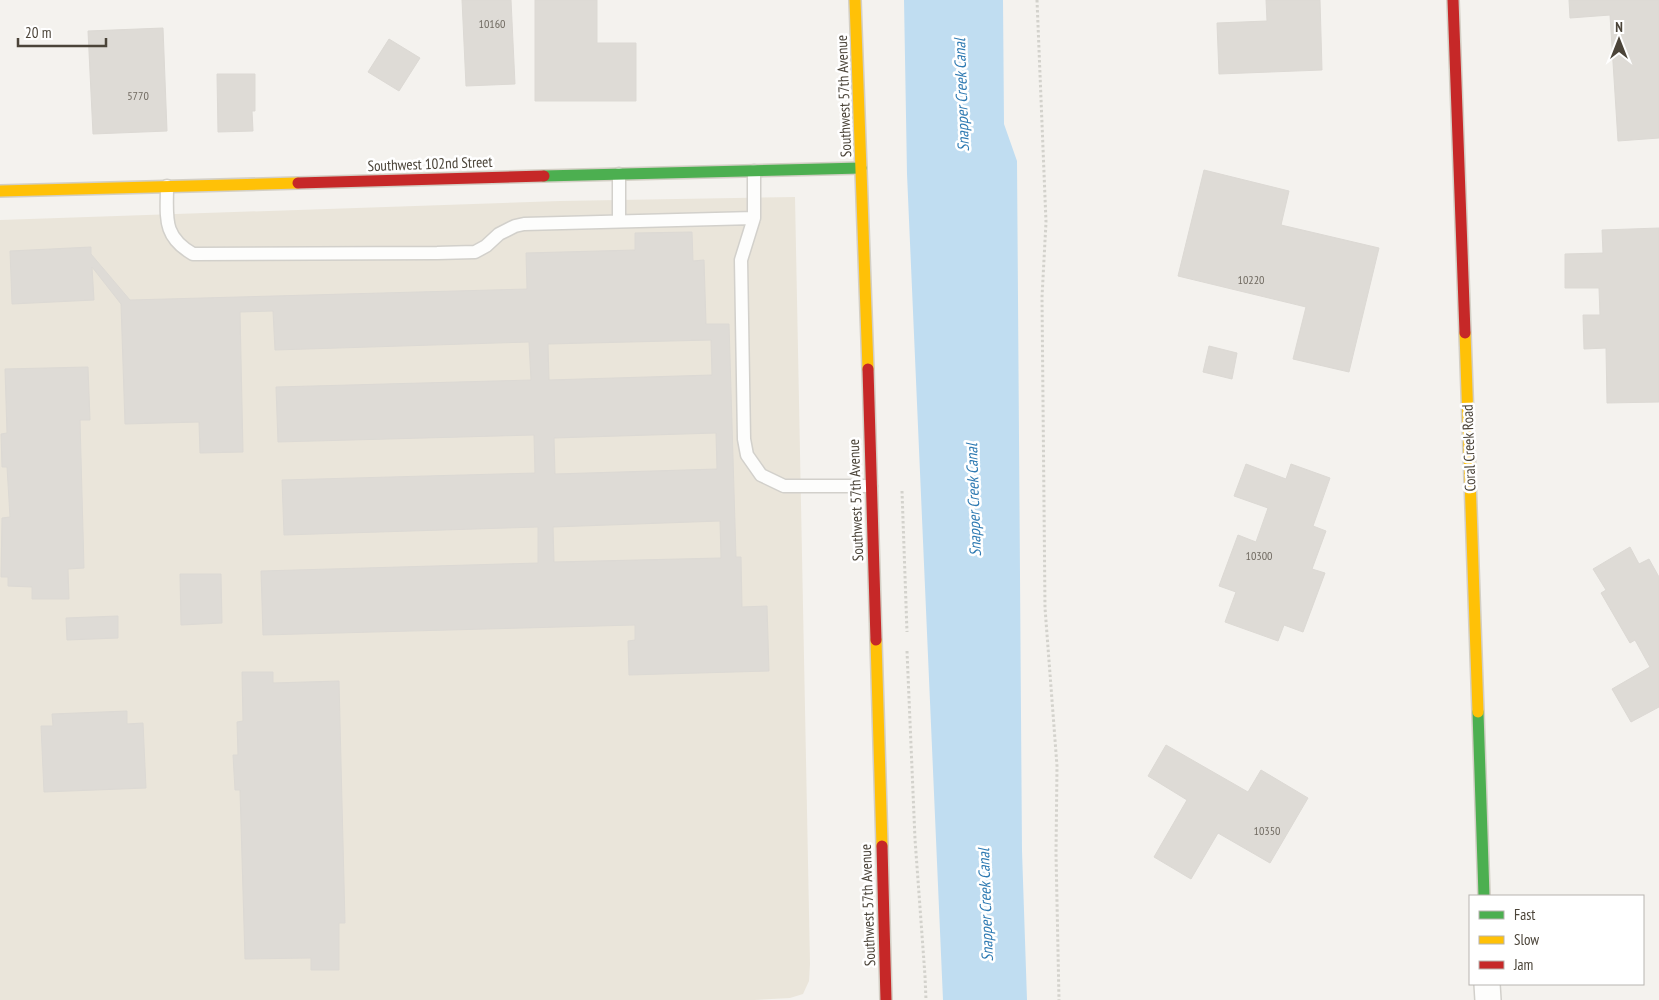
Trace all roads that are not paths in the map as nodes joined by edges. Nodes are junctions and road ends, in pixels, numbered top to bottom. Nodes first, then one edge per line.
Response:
1 (855, 0) edge
2 (1453, 0) edge
3 (861, 168) junction
4 (754, 171) junction
5 (619, 174) junction
6 (167, 186) junction
7 (0, 191) edge
8 (754, 218) junction
9 (619, 221) junction
10 (871, 486) junction
11 (1484, 895) edge
12 (1487, 985) edge
13 (886, 1000) edge
14 (1488, 1000) edge

1 - 3 street, Southwest 57th Avenue
2 - 11 street, Coral Creek Road
3 - 4 street, Southwest 102nd Street
3 - 10 street, Southwest 57th Avenue
4 - 5 street, Southwest 102nd Street
4 - 8 lane
5 - 6 street, Southwest 102nd Street
5 - 9 lane
6 - 7 street, Southwest 102nd Street
6 - 9 lane
8 - 9 lane
8 - 10 lane
10 - 13 street, Southwest 57th Avenue
12 - 14 street

